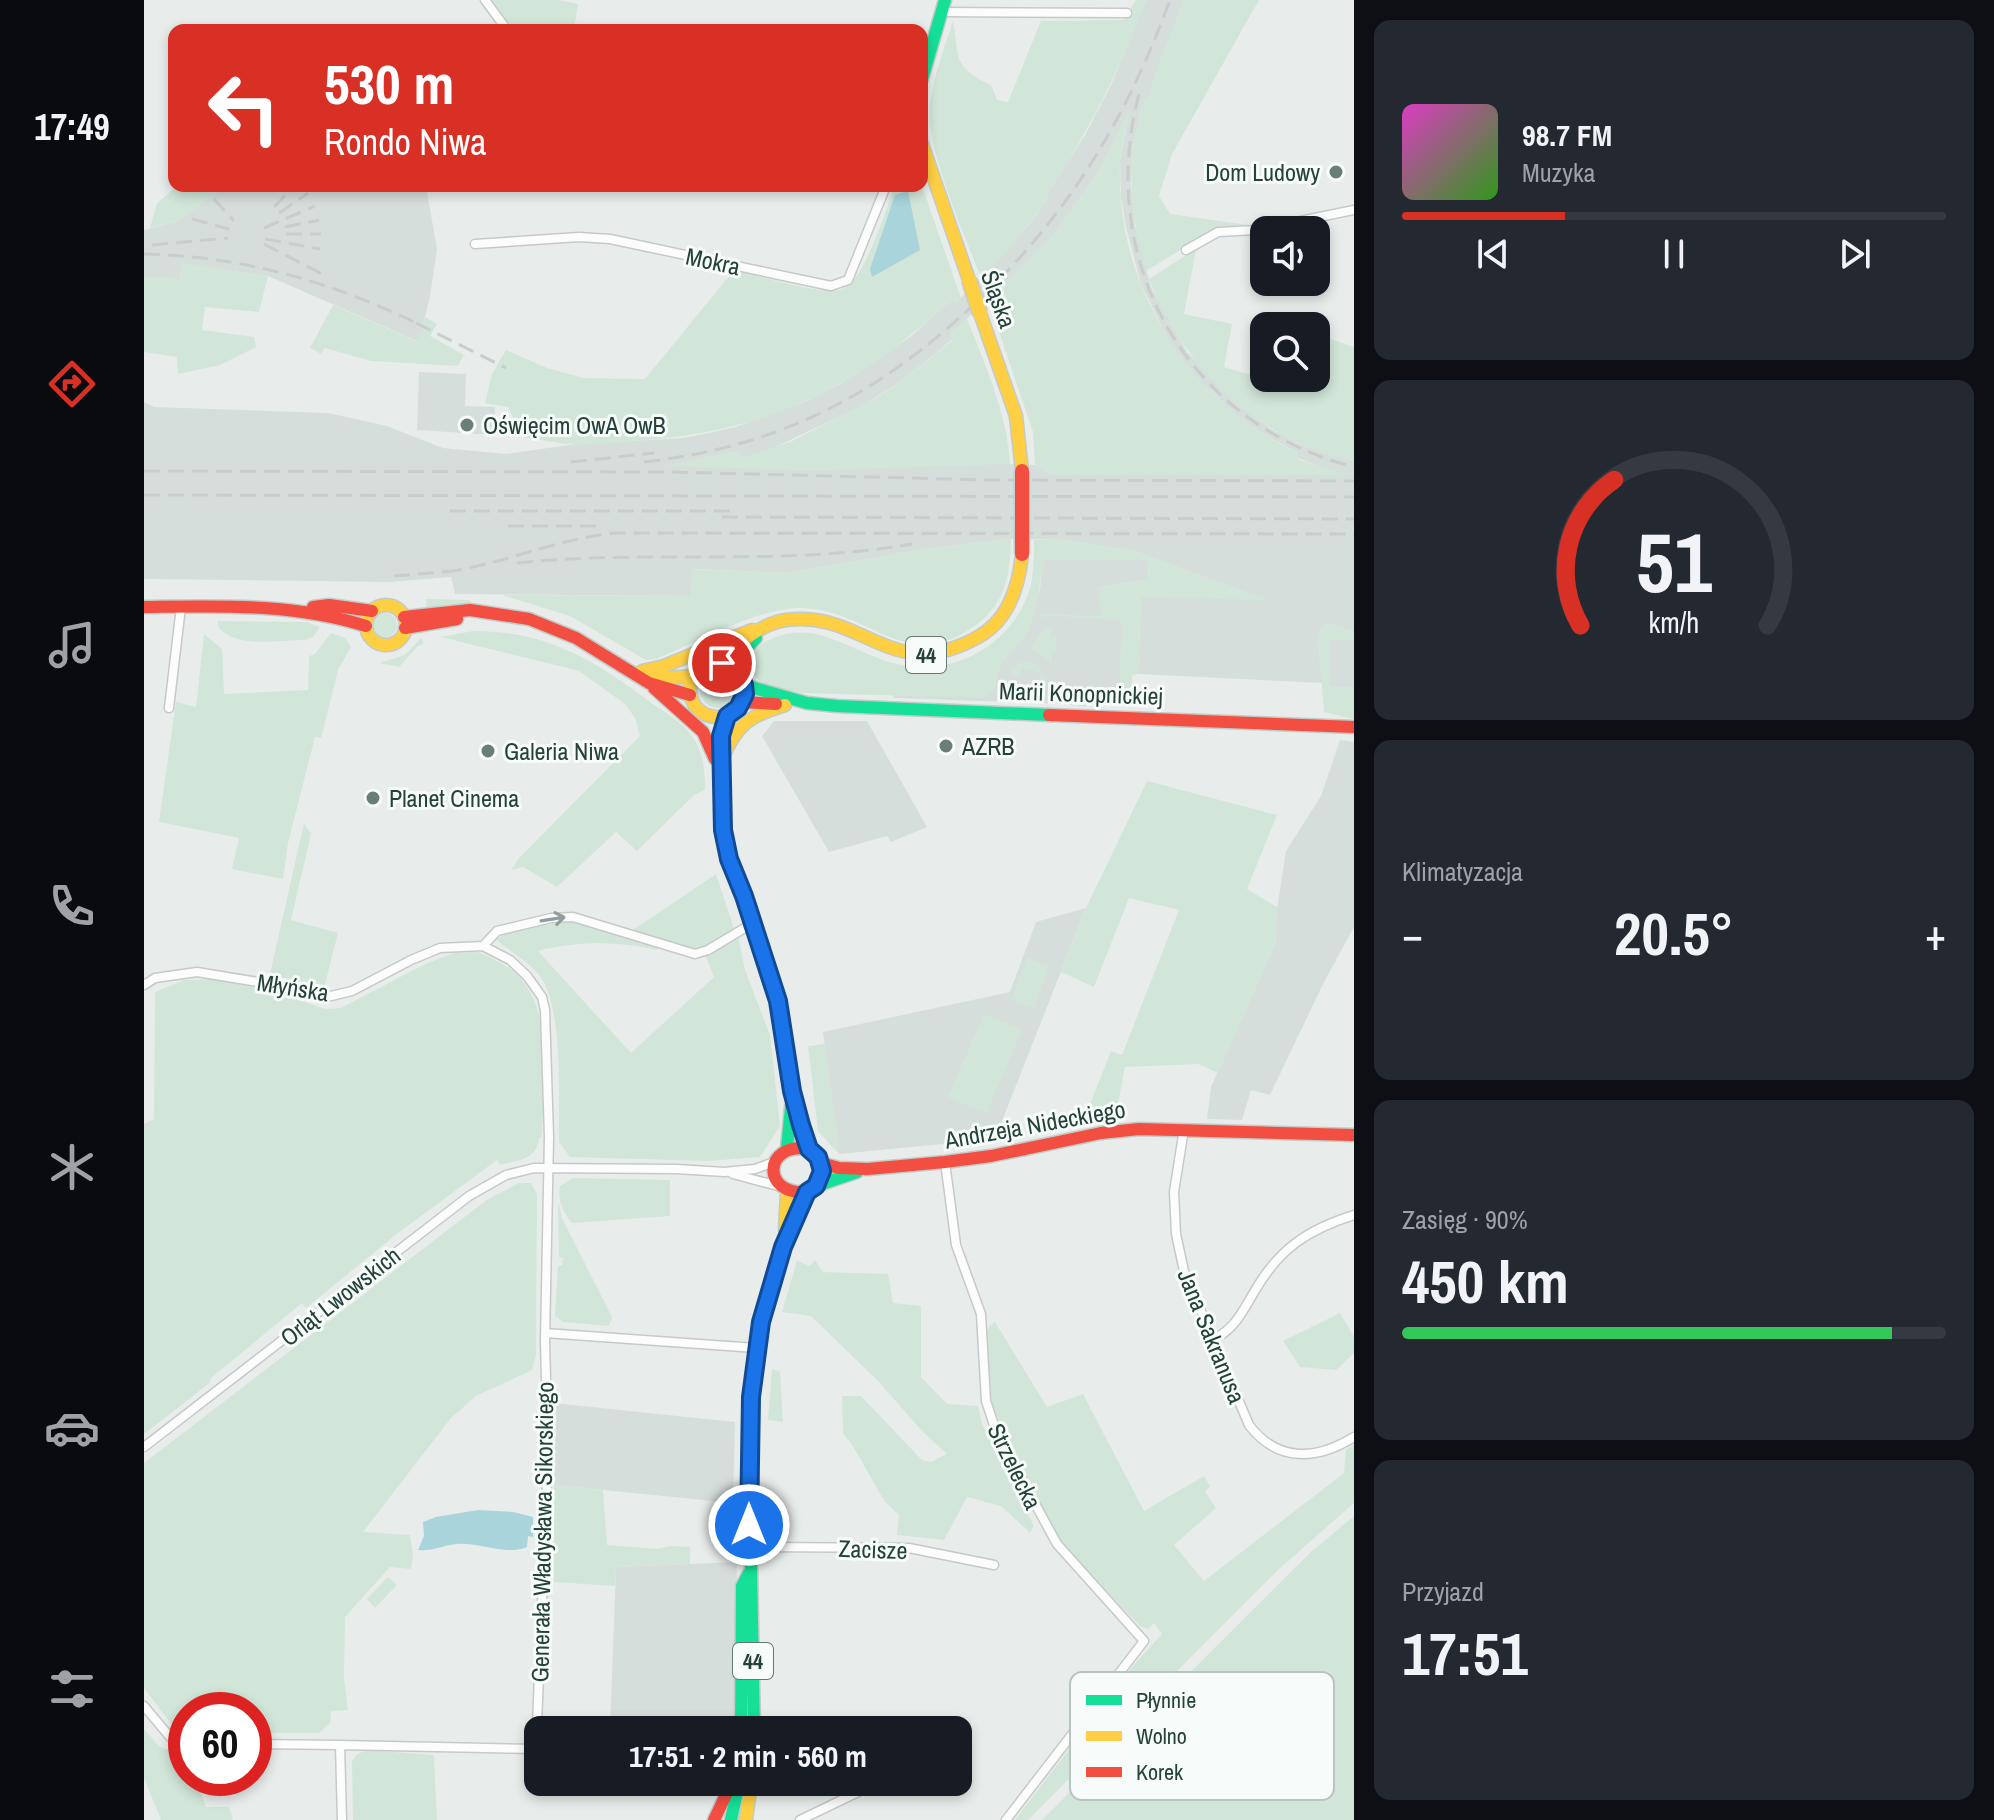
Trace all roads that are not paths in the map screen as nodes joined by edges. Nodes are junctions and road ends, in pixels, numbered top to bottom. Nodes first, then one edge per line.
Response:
1 (485, 0) edge
2 (944, 6) edge
3 (1127, 13) dead end
4 (503, 24) edge
5 (928, 59) edge
6 (928, 161) edge
7 (884, 192) edge
8 (1354, 210) edge
9 (475, 244) dead end
10 (1186, 250) dead end
11 (144, 607) edge
12 (181, 607) junction
13 (298, 609) junction
14 (372, 611) junction
15 (404, 622) junction
16 (777, 622) junction
17 (366, 626) junction
18 (755, 629) junction
19 (722, 663) junction
20 (694, 676) junction
21 (646, 677) junction
22 (741, 678) junction
23 (690, 695) junction
24 (742, 702) junction
25 (807, 703) junction
26 (785, 705) junction
27 (169, 708) dead end
28 (708, 716) junction
29 (727, 716) junction
30 (1354, 727) edge
31 (719, 759) junction
32 (753, 923) junction
33 (483, 946) junction
34 (144, 985) edge
35 (792, 1091) junction
36 (1184, 1129) junction
37 (1354, 1135) edge
38 (787, 1148) junction
39 (809, 1149) junction
40 (774, 1162) junction
41 (945, 1162) junction
42 (821, 1163) junction
43 (547, 1167) junction
44 (868, 1169) junction
45 (724, 1172) junction
46 (783, 1189) junction
47 (812, 1189) junction
48 (1354, 1215) edge
49 (783, 1247) junction
50 (545, 1333) junction
51 (1212, 1340) junction
52 (756, 1348) junction
53 (1354, 1437) edge
54 (144, 1447) edge
55 (750, 1547) junction
56 (994, 1565) dead end
57 (749, 1572) junction
58 (1120, 1672) edge
59 (144, 1706) edge
60 (741, 1716) edge
61 (754, 1716) edge
62 (168, 1735) edge
63 (1070, 1737) edge
64 (272, 1744) edge
65 (340, 1745) junction
66 (725, 1796) edge
67 (736, 1796) edge
68 (749, 1796) edge
69 (850, 1796) edge
70 (342, 1820) edge
71 (714, 1820) edge
72 (731, 1820) edge
73 (746, 1820) edge
74 (800, 1820) edge
75 (1006, 1820) edge

1 - 4 street
2 - 3 street
2 - 5 main road
6 - 16 main road, Śląska / 44, bridge
7 - 9 street, Mokra
8 - 10 street
11 - 12 main road
12 - 13 main road
12 - 27 street
13 - 14 main road
13 - 17 main road
14 - 15 main road
14 - 17 main road
15 - 17 main road
15 - 21 main road
16 - 18 main road, 44
16 - 22 main road
18 - 19 main road, 44
18 - 21 main road
19 - 20 main road, 44
19 - 22 main road
20 - 21 main road
20 - 23 main road
21 - 23 main road
21 - 31 main road
22 - 24 main road
22 - 25 main road, Marii Konopnickiej
23 - 28 main road
24 - 26 main road, Marii Konopnickiej
24 - 29 main road
25 - 26 main road, Marii Konopnickiej
25 - 30 main road, Marii Konopnickiej
26 - 31 main road
28 - 29 main road
28 - 31 main road
29 - 31 main road
31 - 32 main road
33 -> 32 street, Młyńska
32 - 35 main road
33 - 34 street, Młyńska
33 - 43 street
35 - 38 main road
35 - 39 main road
36 - 37 main road, Andrzeja Nideckiego
36 - 41 main road, Andrzeja Nideckiego
36 - 51 street, Jana Sakranusa
38 - 39 main road
38 - 40 main road
39 - 42 main road
40 - 45 street, Orląt Lwowskich
40 - 46 main road, 44
41 - 44 main road, Andrzeja Nideckiego
41 - 58 street, Strzelecka
42 - 44 main road, Andrzeja Nideckiego
42 - 47 main road, 44
43 - 45 street, Orląt Lwowskich
43 - 50 street, Generała Władysława Sikorskiego
43 - 54 street, Orląt Lwowskich
44 - 47 main road, Andrzeja Nideckiego
45 - 46 street, Orląt Lwowskich
46 - 47 main road
46 - 49 main road, 44
47 - 49 main road, 44
48 - 51 street
49 - 52 main road, 44
50 - 52 street
50 - 65 street, Generała Władysława Sikorskiego
51 - 53 street, Jana Sakranusa
52 - 55 main road, 44
55 - 56 street, Zacisze
55 - 57 main road, 44
57 - 60 main road, 44
57 - 61 main road, 44
59 - 62 street
63 - 75 street, Strzelecka
64 - 65 street
65 - 70 street
66 - 71 main road
67 - 72 main road
68 - 73 main road
69 - 74 street

